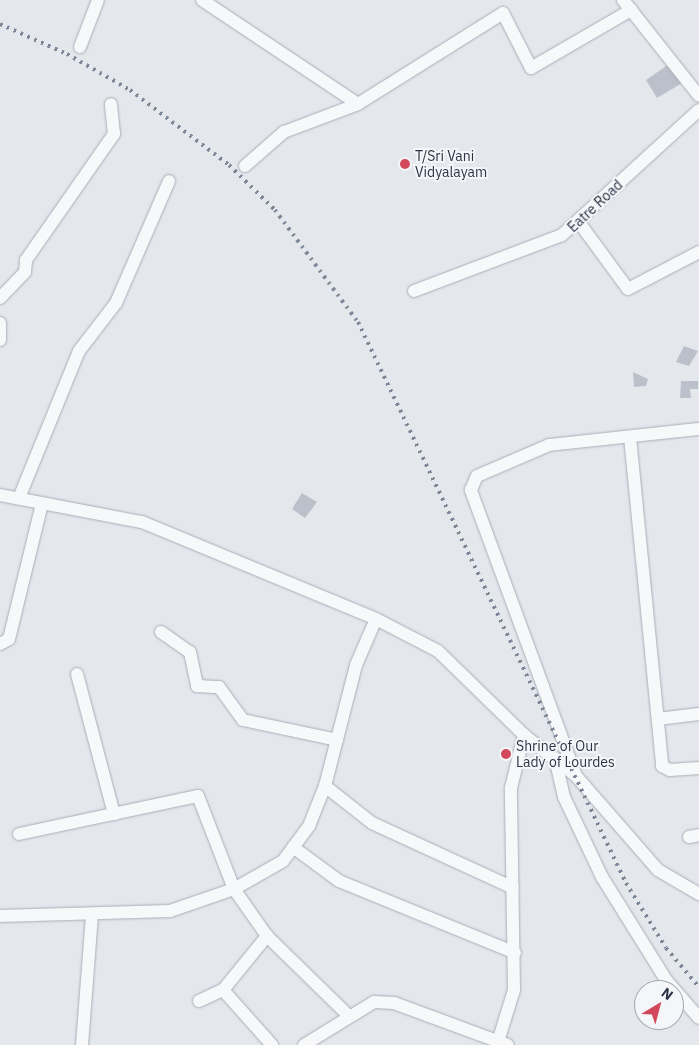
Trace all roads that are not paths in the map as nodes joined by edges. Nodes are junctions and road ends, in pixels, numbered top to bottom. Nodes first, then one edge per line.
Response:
1 (98, 0) edge
2 (202, 0) edge
3 (627, 5) edge
4 (80, 47) dead end
5 (699, 96) edge
6 (110, 104) dead end
7 (358, 104) junction
8 (699, 110) edge
9 (245, 166) dead end
10 (169, 181) dead end
11 (578, 221) junction
12 (699, 252) edge
13 (414, 290) dead end
14 (0, 298) edge
15 (0, 323) edge
16 (0, 340) edge
17 (699, 429) edge
18 (630, 436) junction
19 (0, 495) edge
20 (19, 498) junction
21 (42, 504) junction
22 (376, 619) junction
23 (161, 632) dead end
24 (0, 644) edge
25 (77, 674) dead end
26 (699, 714) edge
27 (658, 719) junction
28 (524, 735) junction
29 (337, 740) junction
30 (555, 758) junction
31 (699, 768) edge
32 (576, 776) junction
33 (324, 786) junction
34 (114, 814) junction
35 (18, 834) dead end
36 (293, 847) junction
37 (513, 888) junction
38 (234, 890) junction
39 (699, 894) edge
40 (0, 916) edge
41 (92, 916) junction
42 (267, 936) junction
43 (515, 953) junction
44 (223, 990) junction
45 (199, 1001) dead end
46 (348, 1015) junction
47 (699, 1018) edge
48 (502, 1043) edge
49 (82, 1045) edge
50 (272, 1045) edge
51 (304, 1045) edge

1 - 4 street
2 - 7 street
3 - 5 street
3 - 7 street
6 - 14 street
7 - 9 street
8 - 11 street, Eatre Road
10 - 20 street
11 - 12 street
11 - 13 street, Eatre Road
15 - 16 street
17 - 18 street
18 - 27 street
18 - 32 street
19 - 20 street
20 - 21 street
21 - 22 street
21 - 24 street
22 - 28 street
22 - 29 street
23 - 29 street
25 - 34 street
26 - 27 street
27 - 31 street
28 - 30 street
28 - 37 street
29 - 33 street
30 - 32 street
30 - 47 street
32 - 39 street
33 - 36 street
33 - 37 street
34 - 35 street
34 - 38 street
36 - 38 street
36 - 43 street
37 - 43 street
38 - 41 street
38 - 42 street
40 - 41 street
41 - 49 street
42 - 44 street
42 - 46 street
43 - 48 street
44 - 45 street
44 - 50 street
46 - 48 street
46 - 51 street

